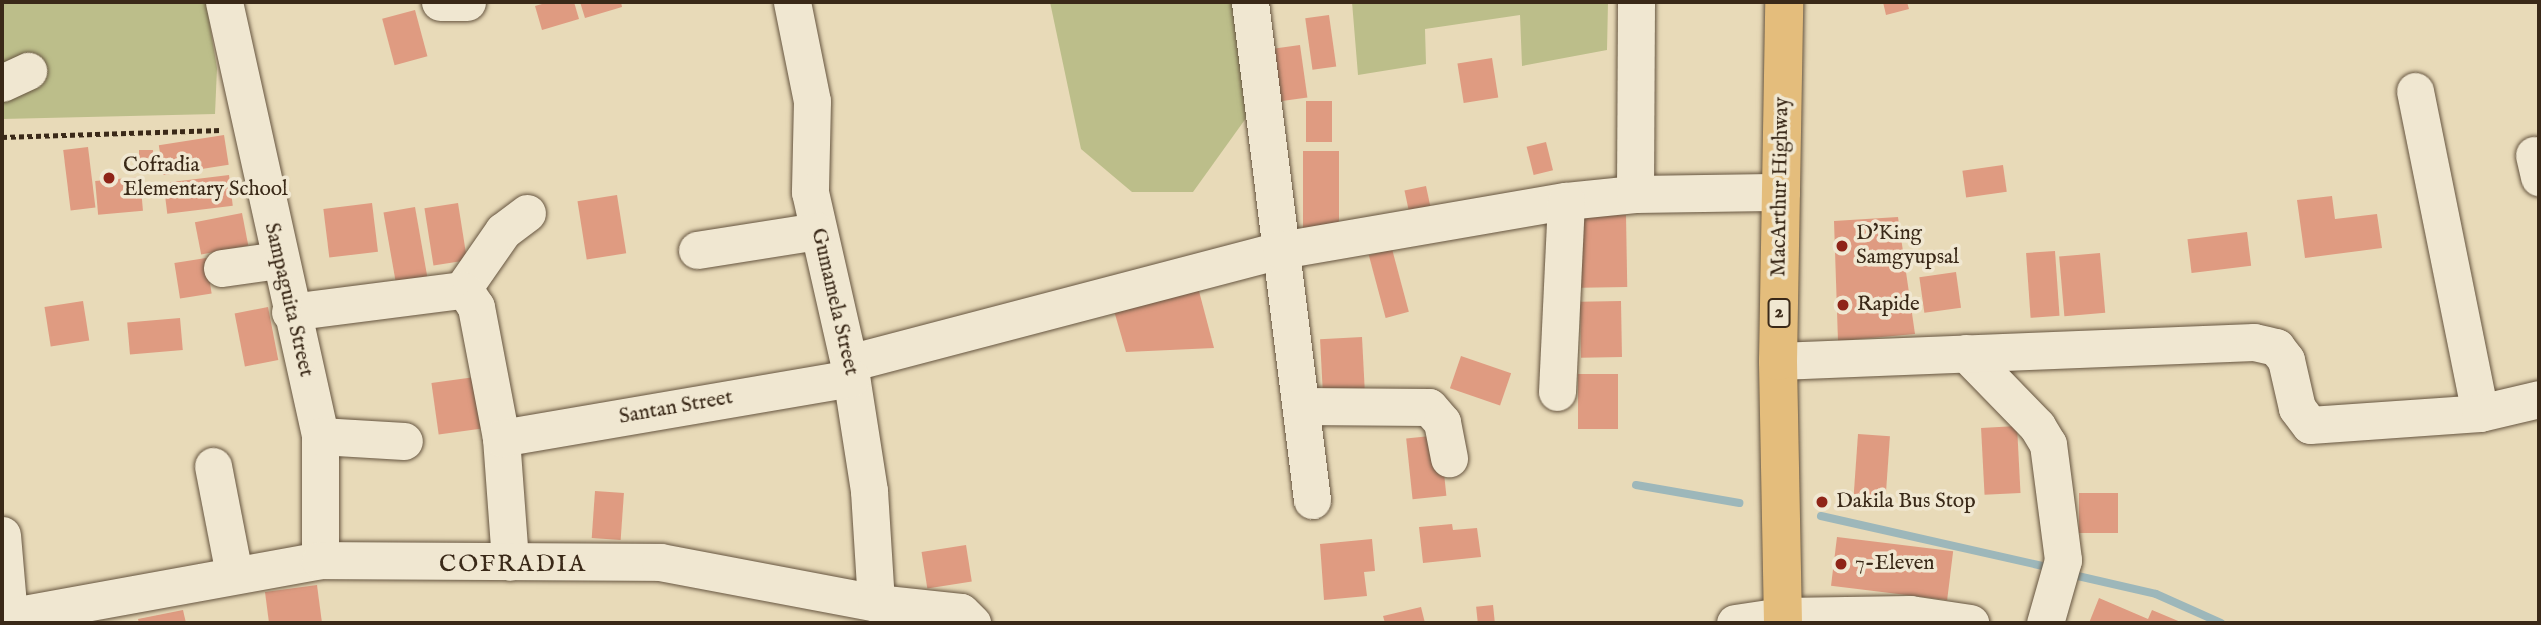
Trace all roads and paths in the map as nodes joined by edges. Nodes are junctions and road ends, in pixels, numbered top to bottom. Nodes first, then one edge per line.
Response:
1 (225, 2) edge
2 (440, 2) edge
3 (467, 2) edge
4 (792, 2) edge
5 (1250, 2) edge
6 (1636, 2) edge
7 (1784, 2) edge
8 (2415, 91) dead end
9 (250, 130) junction
10 (2, 138) edge
11 (1781, 192) junction
12 (1635, 194) junction
13 (1566, 201) junction
14 (527, 213) dead end
15 (817, 231) junction
16 (697, 250) dead end
17 (1281, 250) junction
18 (278, 260) junction
19 (222, 268) dead end
20 (462, 290) junction
21 (290, 312) junction
22 (1966, 353) junction
23 (1778, 361) junction
24 (850, 371) junction
25 (1557, 392) dead end
26 (2539, 399) edge
27 (1302, 406) junction
28 (2480, 413) junction
29 (320, 436) junction
30 (501, 438) junction
31 (404, 441) dead end
32 (1449, 458) dead end
33 (213, 466) dead end
34 (1312, 500) dead end
35 (2, 535) edge
36 (320, 560) junction
37 (510, 562) junction
38 (234, 574) junction
39 (876, 603) junction
40 (5, 618) edge
41 (1783, 619) edge
42 (972, 623) edge
43 (1735, 623) edge
44 (1970, 623) edge
45 (2045, 623) edge

1 - 9 street, Sampaguita Street
2 - 3 street
4 - 15 street, Gumamela Street
5 - 17 street
6 - 12 street
7 - 11 highway, MacArthur Highway / 2
8 - 28 street
9 - 10 path
9 - 18 street, Sampaguita Street
11 - 12 street, Santan Street
11 - 23 highway, MacArthur Highway / 2
12 - 13 street, Santan Street
13 - 17 street, Santan Street
13 - 25 street
14 - 20 street
15 - 16 street
15 - 24 street, Gumamela Street
17 - 24 street, Santan Street
17 - 27 street
18 - 19 street
18 - 21 street, Sampaguita Street
20 - 21 street
20 - 30 street
21 - 29 street, Sampaguita Street
22 - 23 street
22 - 28 street
22 - 45 street
23 - 41 highway, MacArthur Highway / 2
24 - 30 street, Santan Street
24 - 39 street, Gumamela Street
26 - 28 street
27 - 32 street
27 - 34 street
29 - 31 street
29 - 36 street, Sampaguita Street
30 - 37 street
33 - 38 street
35 - 40 street
36 - 37 street
36 - 38 street
37 - 39 street
38 - 40 street
39 - 42 street
41 - 43 street
41 - 44 street

